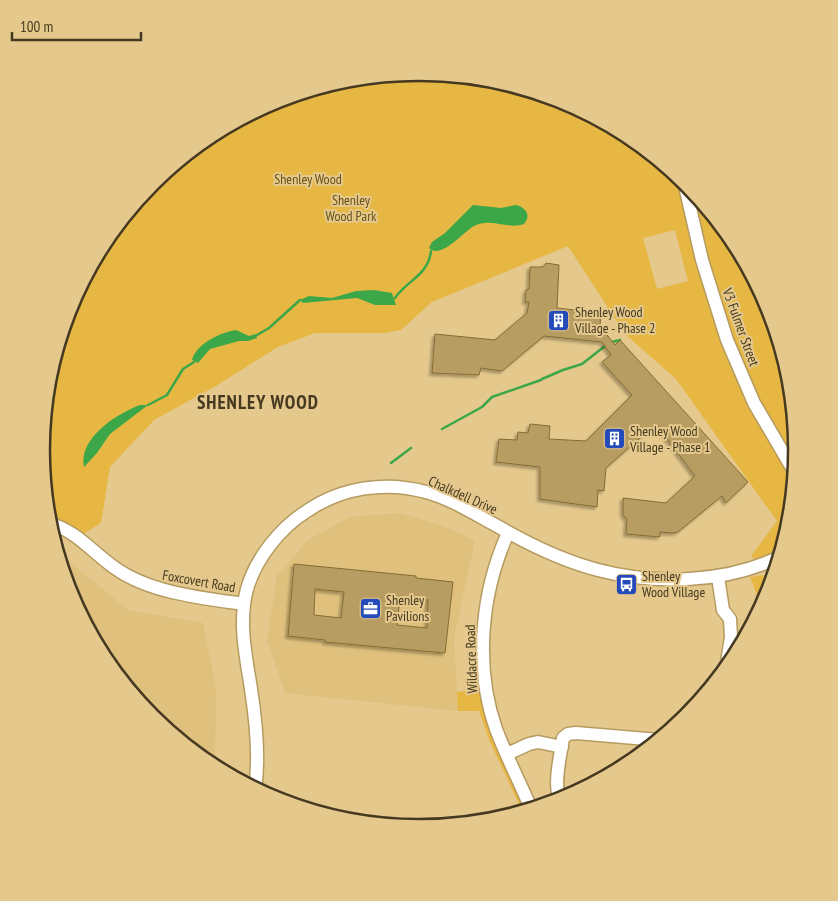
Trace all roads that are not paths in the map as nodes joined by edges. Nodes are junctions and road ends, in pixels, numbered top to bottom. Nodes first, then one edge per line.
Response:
1 (688, 198) edge
2 (788, 462) edge
3 (58, 526) edge
4 (508, 533) junction
5 (770, 562) edge
6 (718, 577) junction
7 (244, 604) junction
8 (729, 652) edge
9 (649, 739) edge
10 (562, 747) junction
11 (507, 754) junction
12 (255, 781) edge
13 (558, 792) edge
14 (528, 803) edge

1 - 2 street, V3 Fulmer Street
3 - 7 street, Foxcovert Road
4 - 6 street, Chalkdell Drive
4 - 7 street, Chalkdell Drive
4 - 11 street, Wildacre Road
5 - 6 street, Chalkdell Drive
6 - 8 street
7 - 12 street, Chalkdell Drive
9 - 10 street
10 - 11 street
10 - 13 street
11 - 14 street, Wildacre Road

